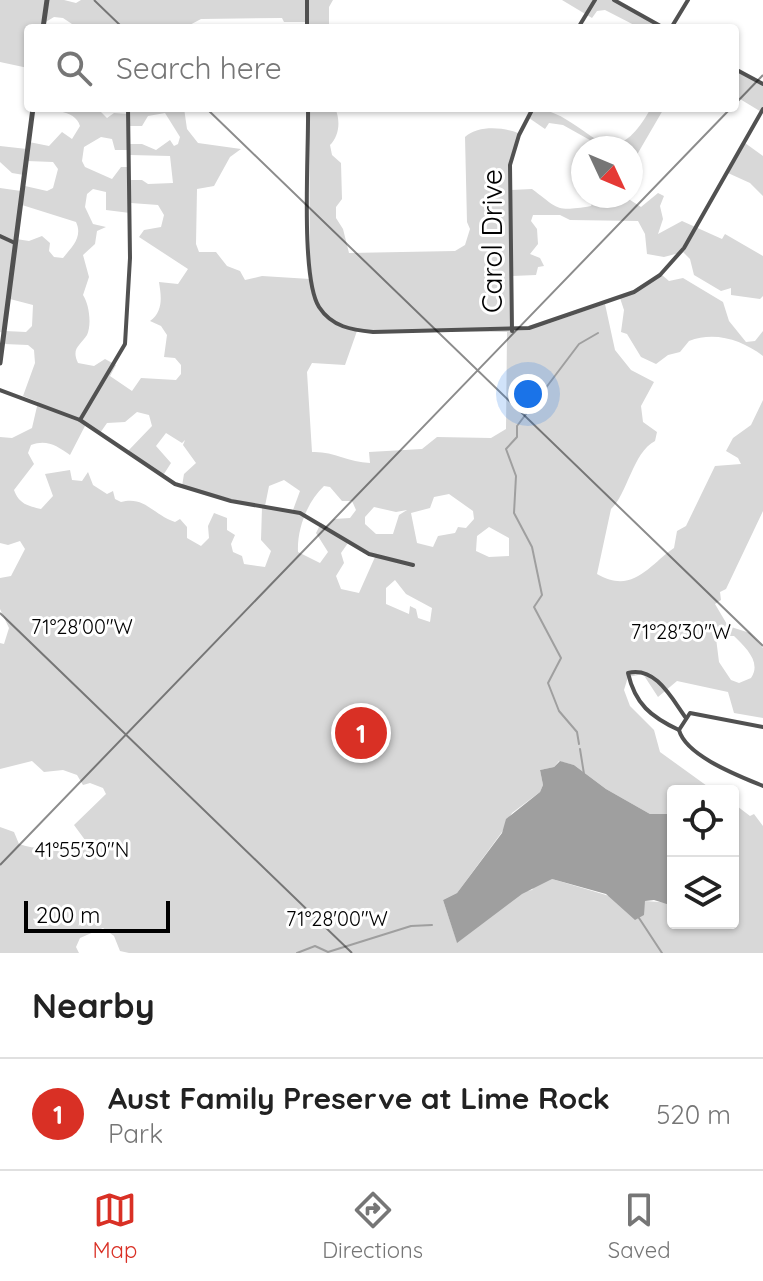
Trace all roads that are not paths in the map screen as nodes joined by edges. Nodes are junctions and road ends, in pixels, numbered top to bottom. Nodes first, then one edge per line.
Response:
1 (47, 0) edge
2 (307, 0) edge
3 (595, 0) edge
4 (614, 0) edge
5 (688, 0) edge
6 (44, 24) edge
7 (307, 24) edge
8 (580, 24) edge
9 (657, 24) edge
10 (673, 24) edge
11 (739, 71) edge
12 (763, 84) edge
13 (763, 109) edge
14 (32, 112) edge
15 (128, 112) edge
16 (308, 112) edge
17 (531, 112) edge
18 (0, 236) edge
19 (15, 243) junction
20 (512, 331) junction
21 (0, 363) edge
22 (0, 390) edge
23 (80, 420) junction
24 (413, 565) dead end
25 (686, 718) junction
26 (763, 727) edge
27 (679, 730) junction
28 (763, 786) edge

1 - 6 street
2 - 7 street
3 - 8 street
4 - 9 street
5 - 10 street
11 - 12 street
13 - 20 street
14 - 19 street
15 - 23 street
16 - 20 street
17 - 20 street, Carol Drive
18 - 19 street
19 - 21 street
22 - 23 street
23 - 24 street
25 - 26 street
25 - 27 street
25 - 27 street
27 - 28 street

